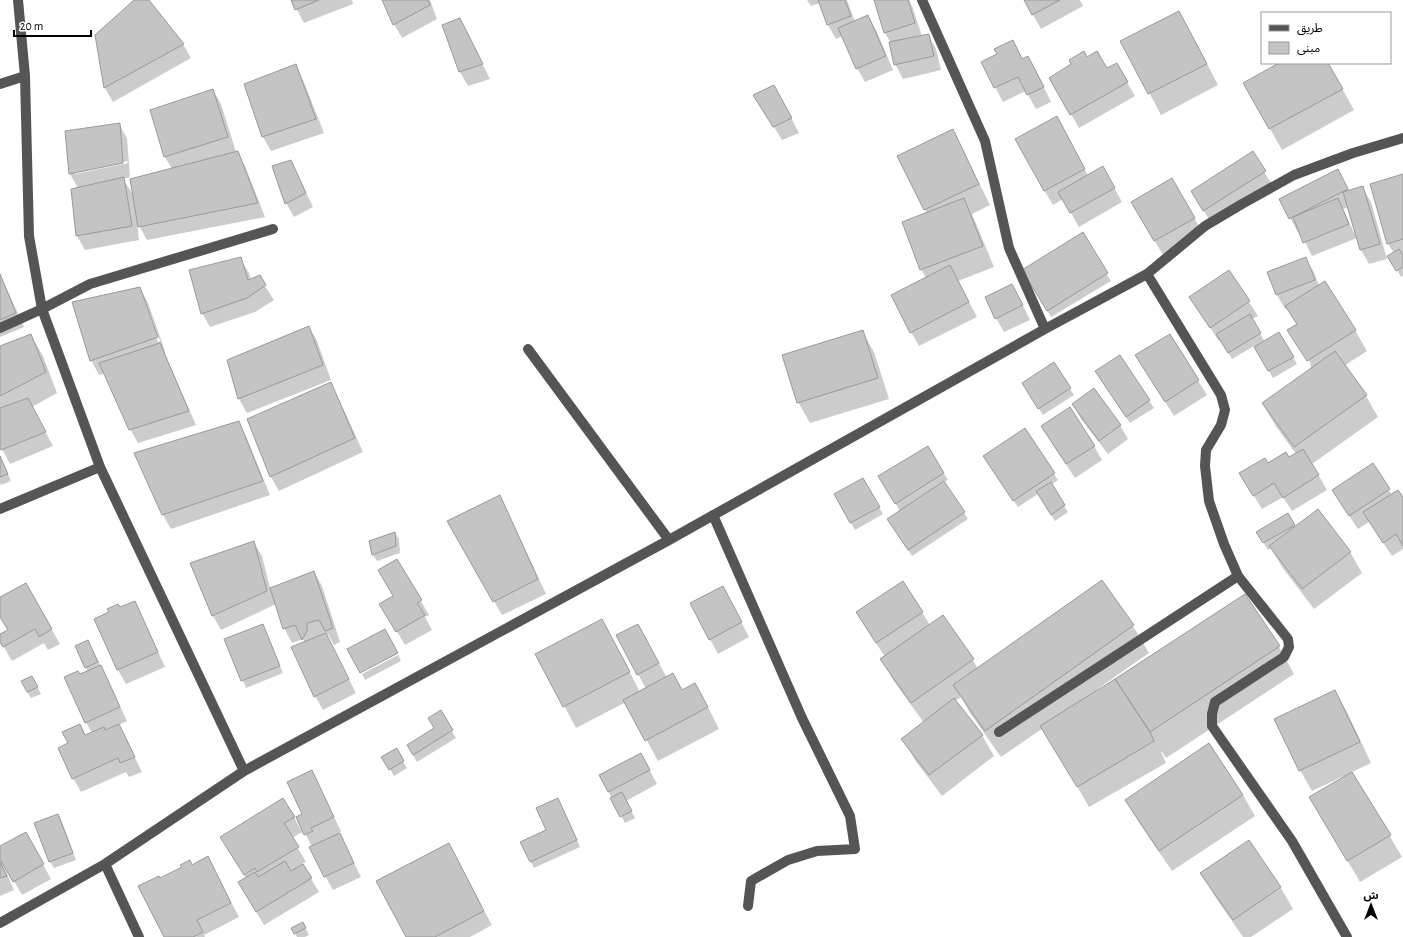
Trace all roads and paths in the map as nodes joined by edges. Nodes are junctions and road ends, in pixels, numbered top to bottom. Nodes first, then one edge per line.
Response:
1 (18, 0) edge
2 (922, 0) edge
3 (25, 76) junction
4 (0, 84) edge
5 (1403, 138) edge
6 (274, 229) dead end
7 (1147, 274) junction
8 (42, 309) junction
9 (0, 328) edge
10 (1045, 329) junction
11 (528, 349) dead end
12 (100, 467) junction
13 (0, 510) edge
14 (713, 515) junction
15 (669, 540) junction
16 (1238, 576) junction
17 (999, 732) dead end
18 (244, 771) junction
19 (105, 864) junction
20 (748, 906) dead end
21 (0, 923) edge
22 (139, 937) edge
23 (1347, 937) edge

1 - 3 street
2 - 10 street
3 - 4 street
3 - 8 street
5 - 7 street
6 - 8 street
7 - 10 street
7 - 16 street
8 - 9 street
8 - 12 street
10 - 14 street
11 - 15 street
12 - 13 street
12 - 18 street
14 - 15 street
14 - 20 street
15 - 18 street
16 - 17 street
16 - 23 street
18 - 19 street
19 - 21 street
19 - 22 street

